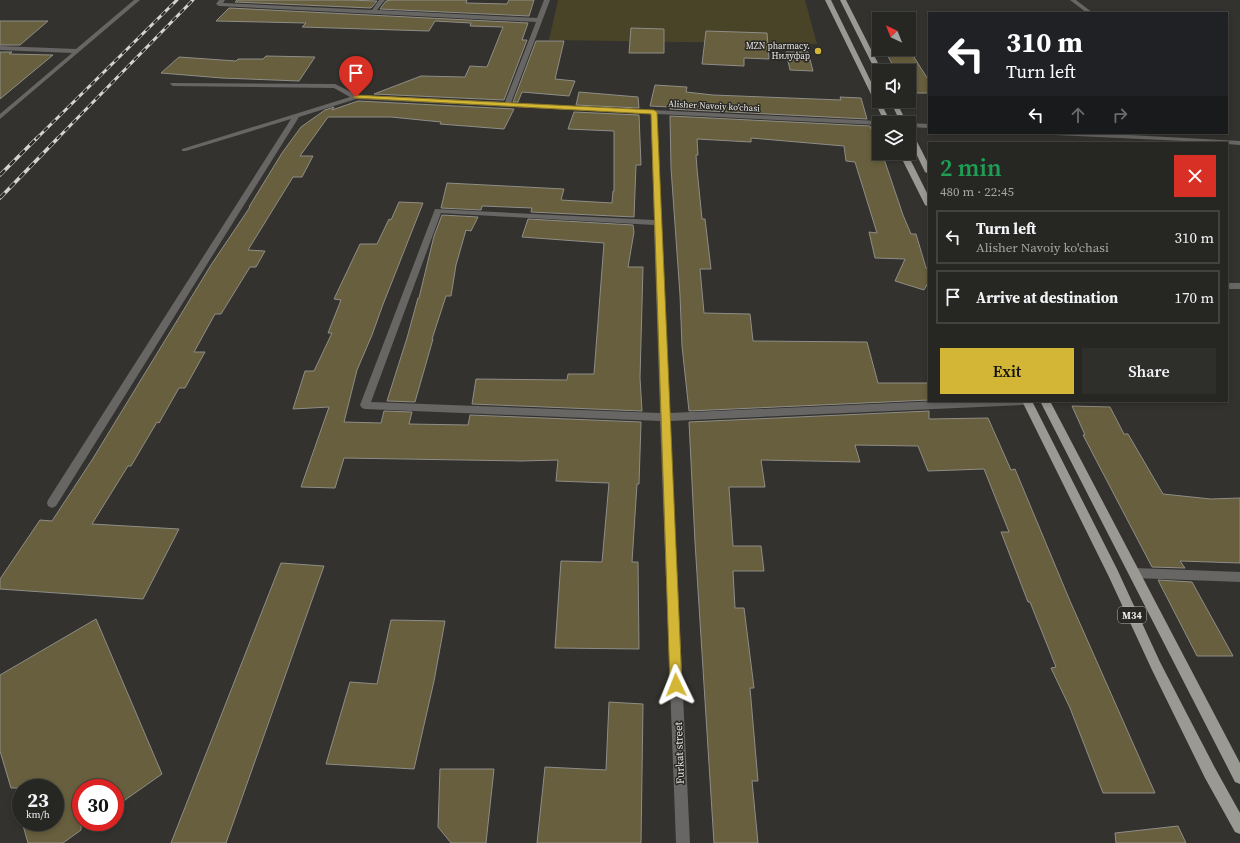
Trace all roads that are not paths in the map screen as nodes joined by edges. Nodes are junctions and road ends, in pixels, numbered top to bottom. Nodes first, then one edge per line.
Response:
1 (137, 0) edge
2 (222, 0) edge
3 (382, 0) edge
4 (547, 0) edge
5 (828, 0) edge
6 (843, 0) edge
7 (1073, 0) edge
8 (373, 12) junction
9 (1089, 12) edge
10 (539, 20) junction
11 (0, 48) edge
12 (78, 51) junction
13 (875, 64) edge
14 (173, 84) dead end
15 (356, 97) junction
16 (507, 105) junction
17 (654, 112) junction
18 (297, 115) junction
19 (885, 116) edge
20 (0, 117) edge
21 (872, 123) edge
22 (916, 125) edge
23 (928, 126) edge
24 (1074, 134) edge
25 (1222, 142) edge
26 (1228, 142) edge
27 (1240, 143) edge
28 (916, 146) edge
29 (184, 150) dead end
30 (906, 160) edge
31 (928, 170) edge
32 (928, 203) edge
33 (658, 223) junction
34 (1228, 286) edge
35 (1240, 286) edge
36 (1001, 402) edge
37 (1028, 402) edge
38 (1046, 402) edge
39 (665, 417) junction
40 (52, 503) dead end
41 (1134, 573) junction
42 (1240, 577) edge
43 (1240, 777) edge
44 (1240, 828) edge
45 (683, 843) edge

1 - 12 street
2 - 8 street
3 - 8 street
4 - 10 street
5 - 19 main road
6 - 13 main road
7 - 9 street
8 - 10 street
10 - 16 street
11 - 12 street
12 - 20 street
14 - 15 street
15 - 16 street, Alisher Navoiy ko'chasi
15 - 18 street
16 - 17 street, Alisher Navoiy ko'chasi
17 - 21 street, Alisher Navoiy ko'chasi
17 - 33 street, Furkat street
18 - 29 street
18 - 40 street
22 - 23 street
24 - 25 street
26 - 27 street
28 - 31 main road
30 - 32 main road
33 - 39 street, Furkat street
33 - 39 street
34 - 35 street
36 - 39 street
37 - 44 main road, M34
38 - 41 main road, M34
39 - 45 street, Furkat street
41 - 42 street
41 - 43 main road, M34

